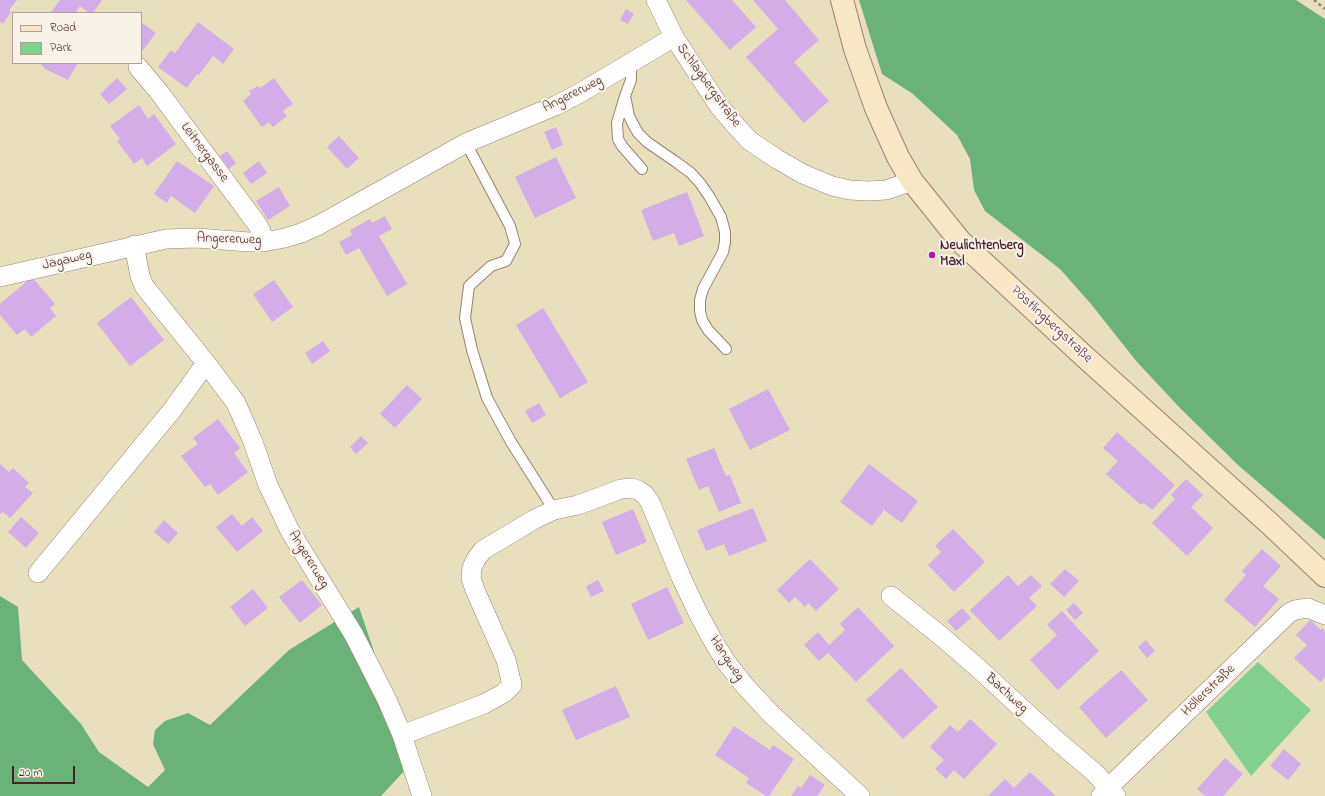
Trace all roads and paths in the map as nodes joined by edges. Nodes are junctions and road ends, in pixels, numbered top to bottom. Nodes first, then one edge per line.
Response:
1 (656, 0) edge
2 (842, 0) edge
3 (1314, 0) edge
4 (1325, 9) edge
5 (674, 37) junction
6 (628, 64) junction
7 (138, 67) dead end
8 (625, 96) junction
9 (466, 143) junction
10 (642, 169) dead end
11 (912, 181) junction
12 (264, 242) junction
13 (134, 246) junction
14 (0, 277) edge
15 (726, 349) dead end
16 (206, 363) junction
17 (554, 510) junction
18 (38, 573) dead end
19 (1325, 576) edge
20 (892, 596) dead end
21 (1325, 615) edge
22 (402, 735) junction
23 (1109, 793) edge
24 (422, 796) edge
25 (860, 796) edge

1 - 5 street, Schlagbergstraße
2 - 11 main road, Pöstlingbergstraße
3 - 4 path
5 - 6 street, Angererweg
5 - 11 street, Schlagbergstraße
6 - 8 lane
6 - 9 street, Angererweg
7 - 12 street, Leitnergasse
8 - 10 lane
8 - 15 lane
9 - 12 street, Angererweg
9 - 17 lane
11 - 19 main road, Pöstlingbergstraße
12 - 13 street, Angererweg
13 - 14 street, Jagaweg
13 - 16 street, Angererweg
16 - 18 street
16 - 22 street, Angererweg
17 - 22 street
17 - 25 street, Hangweg
20 - 23 street, Bachweg
21 - 23 street, Höllerstraße
22 - 24 street, Angererweg

